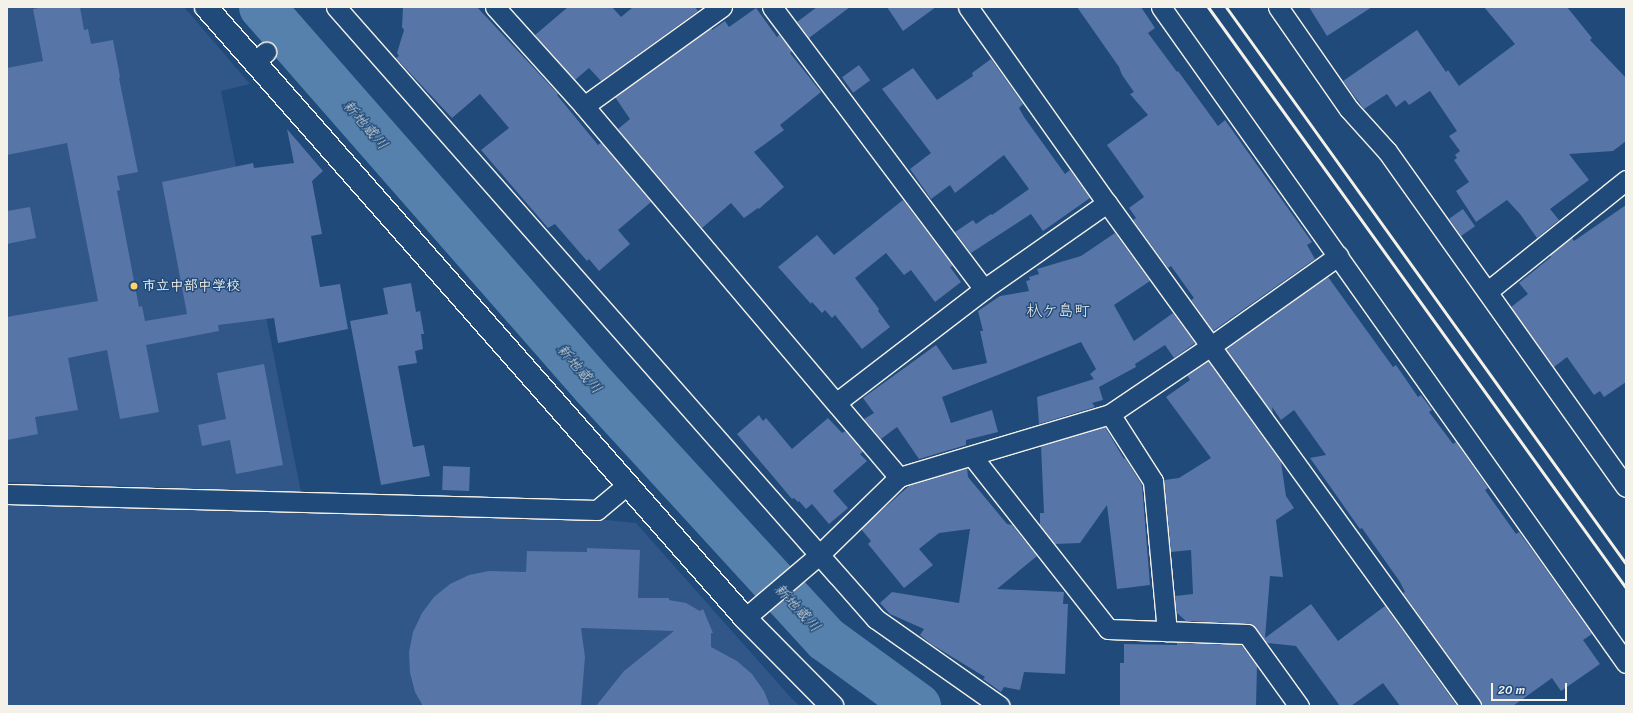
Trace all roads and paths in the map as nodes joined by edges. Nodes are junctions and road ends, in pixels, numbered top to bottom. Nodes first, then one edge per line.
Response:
1 (206, 7) edge
2 (336, 7) edge
3 (495, 7) edge
4 (722, 7) edge
5 (772, 7) edge
6 (968, 7) edge
7 (1161, 7) edge
8 (1278, 7) edge
9 (584, 106) junction
10 (1626, 180) edge
11 (1107, 203) junction
12 (1338, 256) junction
13 (984, 289) junction
14 (1488, 291) junction
15 (1211, 346) junction
16 (837, 402) junction
17 (1110, 414) junction
18 (972, 456) junction
19 (899, 477) junction
20 (628, 485) junction
21 (1626, 488) edge
22 (7, 494) edge
23 (819, 555) junction
24 (745, 618) junction
25 (1167, 631) junction
26 (1626, 663) edge
27 (1295, 705) edge
28 (832, 706) edge
29 (1000, 706) edge
30 (1471, 706) edge

1 - 20 street
2 - 23 street
3 - 9 street
4 - 9 street
5 - 13 street
6 - 11 street
7 - 12 street
8 - 14 street
9 - 16 street
10 - 14 street
11 - 13 street
11 - 15 street
12 - 15 street
12 - 26 street
13 - 16 street
14 - 21 street
15 - 17 street
15 - 30 street
16 - 19 street
17 - 18 street
17 - 25 street
18 - 19 street
18 - 25 street
19 - 23 street
20 - 22 street
20 - 24 street
23 - 24 street
23 - 29 street
24 - 28 street
25 - 27 street

